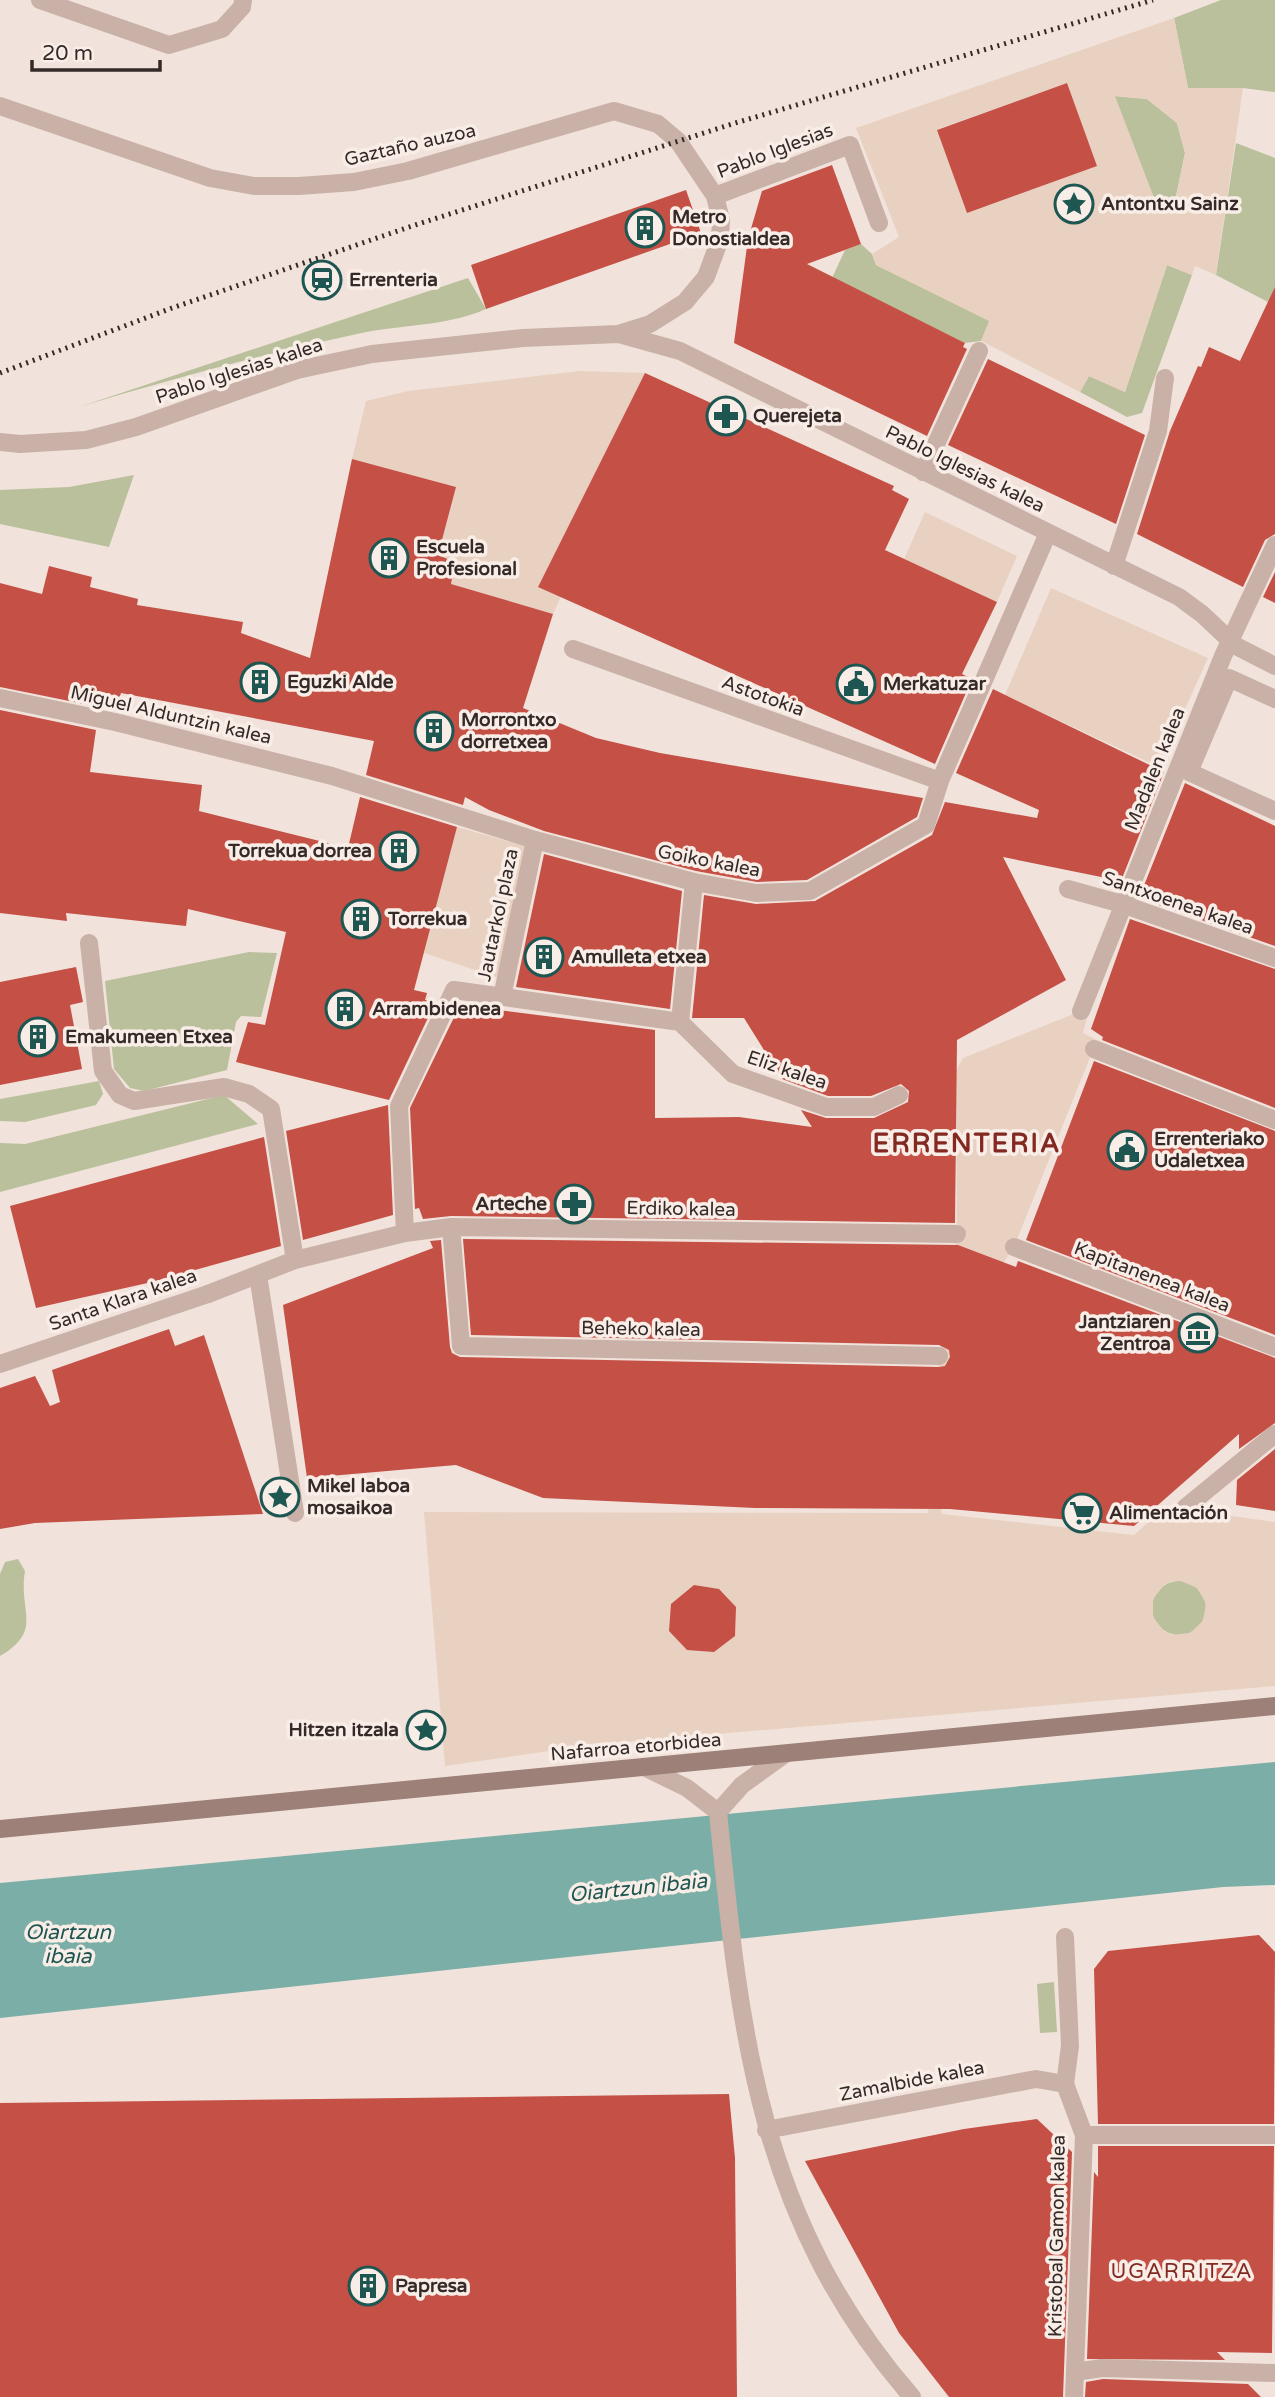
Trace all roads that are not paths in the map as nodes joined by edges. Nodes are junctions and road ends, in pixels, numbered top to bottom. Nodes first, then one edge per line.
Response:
1 (40, 0) edge
2 (243, 0) edge
3 (0, 106) edge
4 (715, 196) junction
5 (879, 223) dead end
6 (618, 334) junction
7 (979, 351) dead end
8 (1166, 378) dead end
9 (0, 442) edge
10 (923, 472) junction
11 (1048, 533) junction
12 (1275, 545) edge
13 (1114, 566) junction
14 (1230, 641) junction
15 (573, 649) dead end
16 (1275, 666) edge
17 (0, 698) edge
18 (1275, 699) edge
19 (332, 776) joint
20 (940, 781) junction
21 (1275, 811) edge
22 (535, 840) junction
23 (694, 883) junction
24 (1068, 889) dead end
25 (1122, 904) junction
26 (89, 943) dead end
27 (1275, 958) edge
28 (502, 997) junction
29 (1081, 1011) dead end
30 (680, 1022) junction
31 (1094, 1049) dead end
32 (899, 1095) dead end
33 (1275, 1120) edge
34 (451, 1227) junction
35 (405, 1233) junction
36 (957, 1234) dead end
37 (1014, 1247) dead end
38 (295, 1260) junction
39 (258, 1275) junction
40 (1275, 1347) edge
41 (939, 1356) dead end
42 (0, 1364) edge
43 (1275, 1434) edge
44 (1185, 1508) dead end
45 (295, 1513) dead end
46 (1275, 1706) edge
47 (785, 1754) junction
48 (644, 1767) junction
49 (718, 1812) junction
50 (0, 1829) edge
51 (1065, 1937) dead end
52 (1065, 2084) junction
53 (766, 2130) junction
54 (1084, 2135) junction
55 (1275, 2135) edge
56 (1075, 2372) junction
57 (1275, 2373) edge
58 (912, 2397) edge
59 (1074, 2397) edge

1 - 2 street
3 - 4 street, Gaztaño auzoa
4 - 5 street, Pablo Iglesias
4 - 6 street, Pablo Iglesias kalea
6 - 9 street, Pablo Iglesias kalea
6 - 10 street, Pablo Iglesias kalea
7 - 10 street
8 - 13 street
10 - 11 street, Pablo Iglesias kalea
11 - 13 street, Pablo Iglesias kalea
11 - 20 street, Goiko kalea
12 - 14 street, Madalen kalea
13 - 14 street, Pablo Iglesias kalea
14 - 16 street, Pablo Iglesias kalea
14 - 25 street, Madalen kalea
15 - 20 street, Astotokia
17 - 19 street, Miguel Alduntzin kalea
18 - 21 street
19 - 22 street, Goiko kalea
20 - 23 street, Goiko kalea
22 - 23 street, Goiko kalea
22 - 28 street, Jautarkol plaza
23 - 30 street
24 - 25 street, Santxoenea kalea
25 - 27 street, Santxoenea kalea
25 - 29 street, Madalen kalea
26 - 38 street
28 - 30 street
28 - 35 street
30 - 32 street, Eliz kalea
31 - 33 street
34 - 35 street, Erdiko kalea
34 - 36 street, Erdiko kalea
34 - 41 street, Beheko kalea
35 - 38 street, Santa Klara kalea
37 - 40 street, Kapitanenea kalea
38 - 39 street, Santa Klara kalea
39 - 42 street, Santa Klara kalea
39 - 45 street
43 - 44 street
46 - 47 main road, Nafarroa etorbidea
47 - 48 main road, Nafarroa etorbidea
47 - 49 street
48 - 49 street
48 - 50 main road, Nafarroa etorbidea
49 - 53 street
51 - 52 street, Kristobal Gamon kalea
52 - 53 street, Zamalbide kalea
52 - 54 street, Kristobal Gamon kalea
53 - 58 street
54 - 55 street
54 - 56 street, Kristobal Gamon kalea
56 - 57 street
56 - 59 street, Kristobal Gamon kalea

